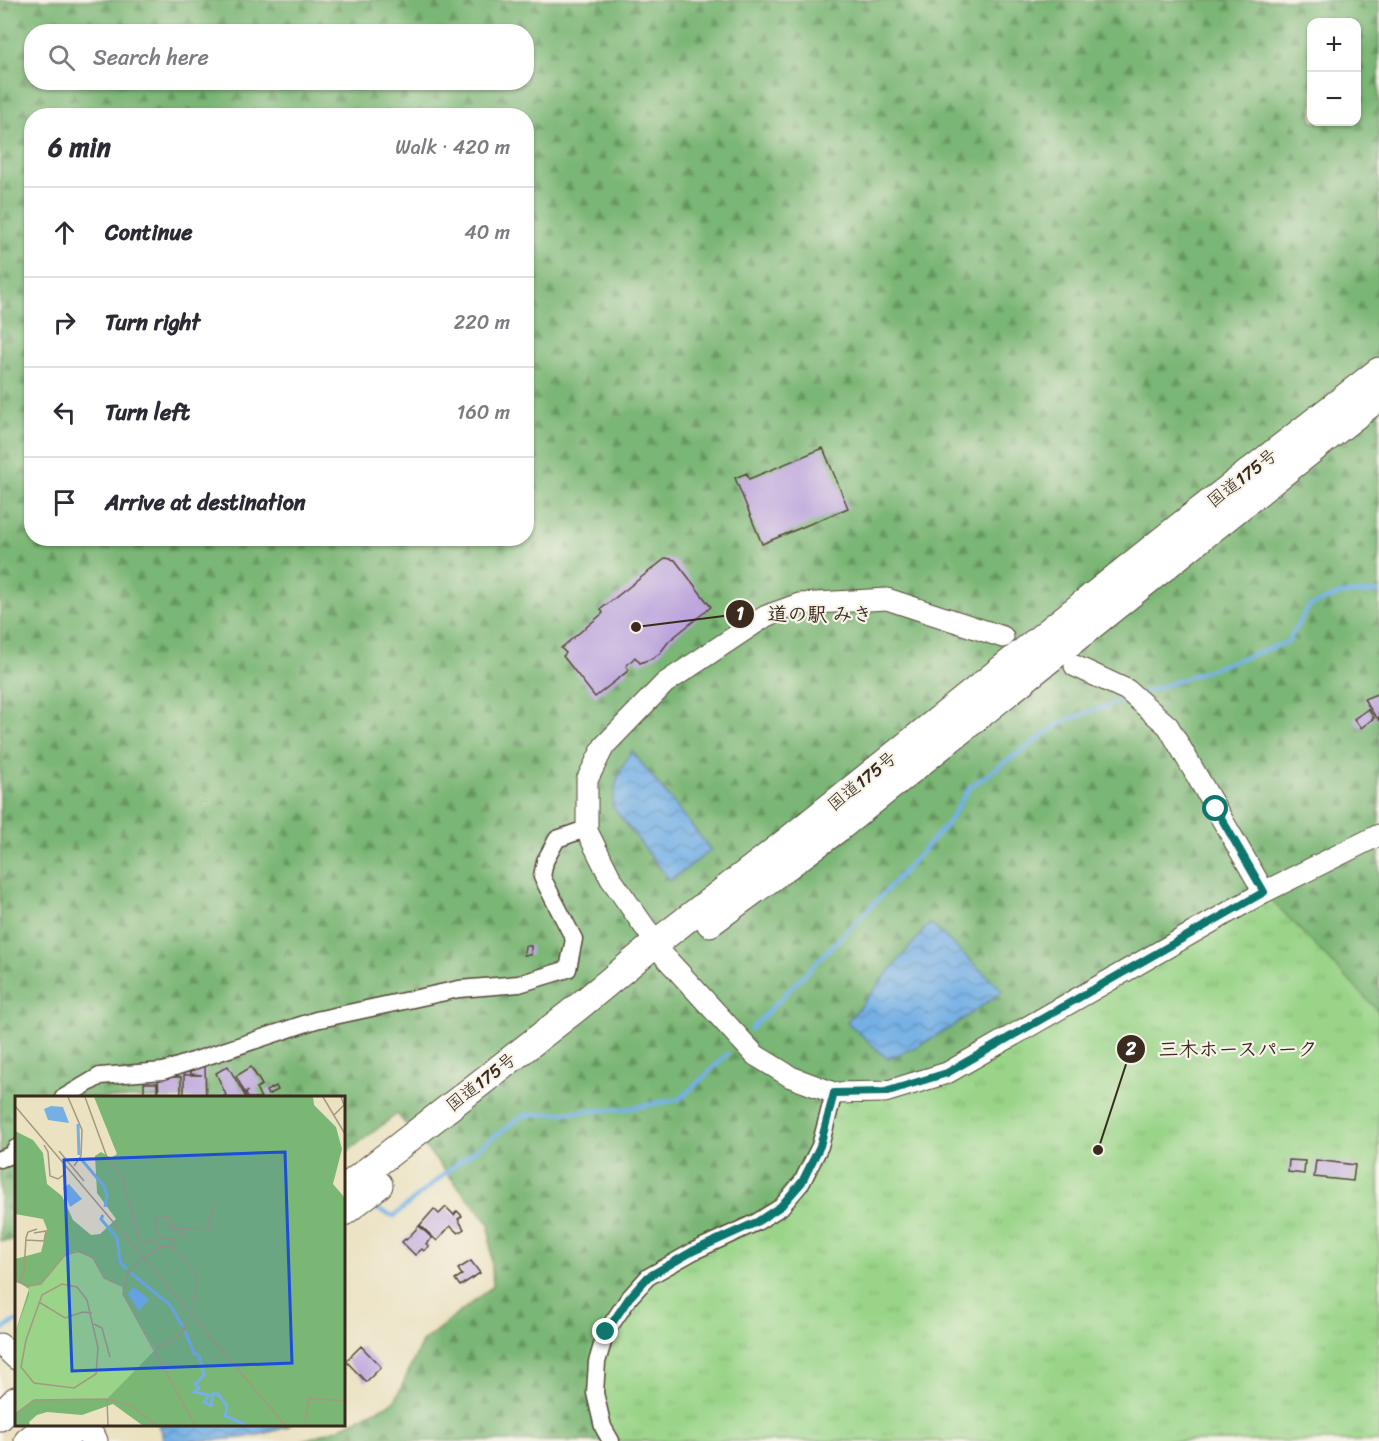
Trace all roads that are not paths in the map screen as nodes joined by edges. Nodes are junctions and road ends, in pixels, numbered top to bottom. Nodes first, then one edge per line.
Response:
1 (1379, 371) edge
2 (1379, 398) edge
3 (1003, 637) dead end
4 (1075, 666) dead end
5 (587, 831) junction
6 (1379, 835) edge
7 (1264, 892) junction
8 (660, 950) junction
9 (834, 1093) junction
10 (66, 1096) edge
11 (15, 1149) edge
12 (0, 1159) edge
13 (346, 1186) edge
14 (345, 1211) edge
15 (0, 1344) edge
16 (15, 1358) edge
17 (15, 1401) edge
18 (0, 1417) edge
19 (48, 1426) edge
20 (89, 1435) edge
21 (28, 1441) edge
22 (60, 1441) edge
23 (611, 1441) edge

1 - 8 highway, 国道175号
2 - 8 highway, 国道175号
3 - 5 street
4 - 7 street
5 - 8 street
5 - 10 street
6 - 7 street
7 - 9 street
8 - 9 street
8 - 13 highway, 国道175号
8 - 14 highway, 国道175号
9 - 23 street
11 - 12 street
15 - 16 street
17 - 18 highway
19 - 21 highway
20 - 22 highway

